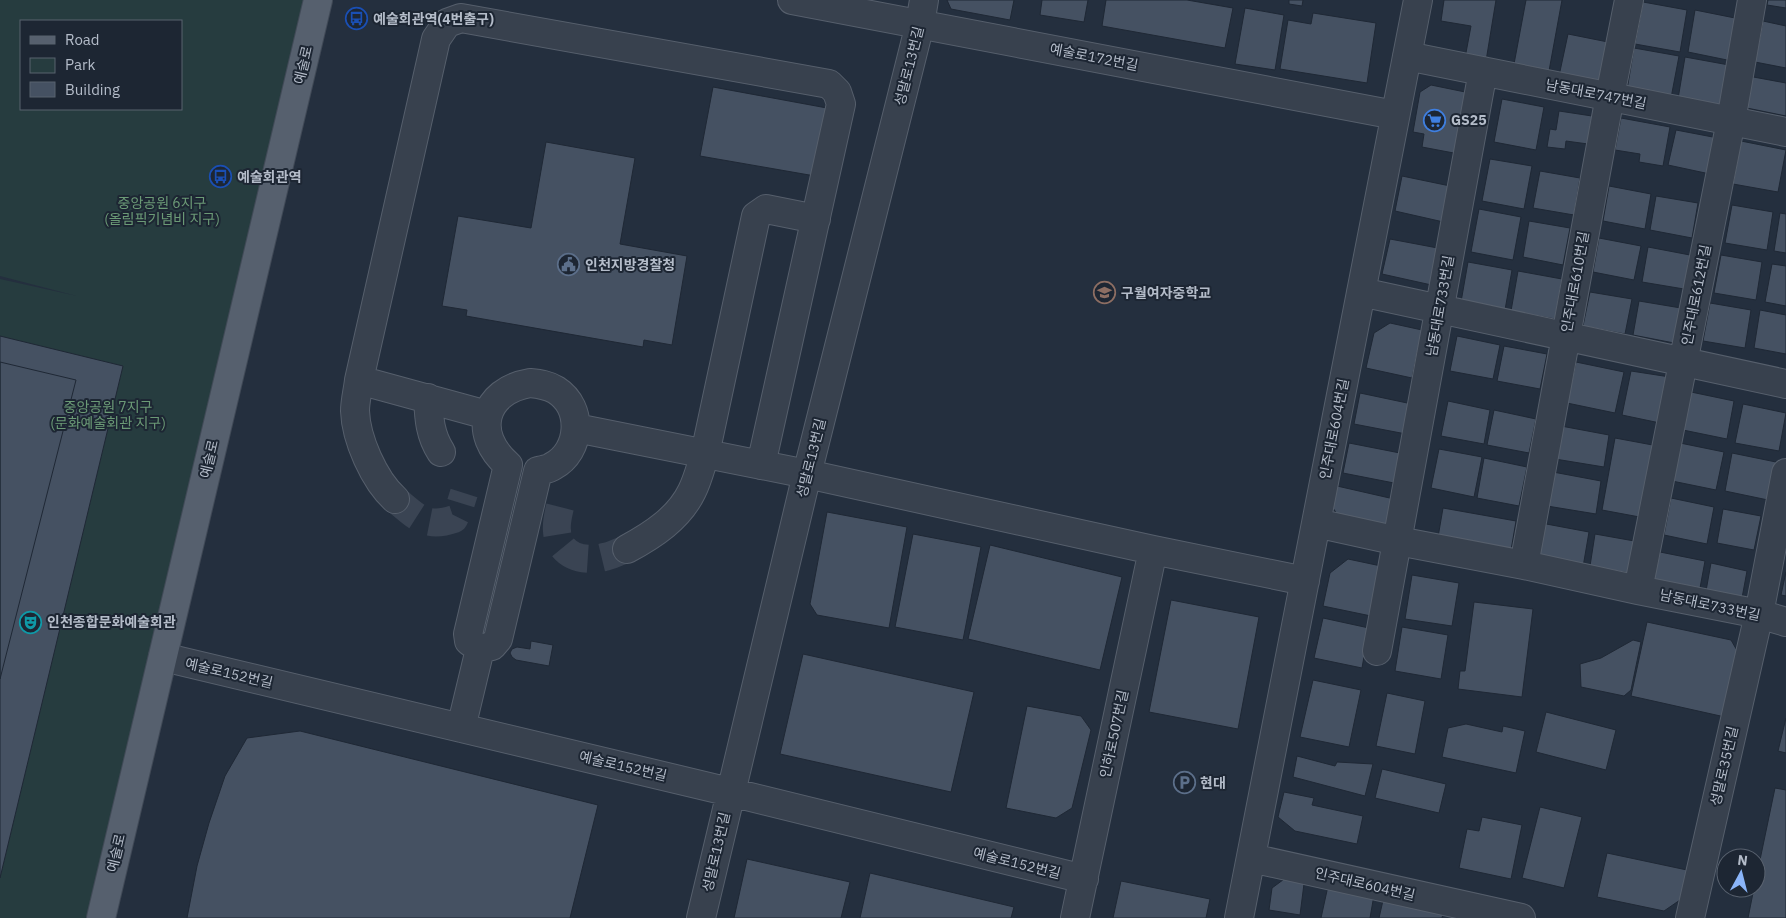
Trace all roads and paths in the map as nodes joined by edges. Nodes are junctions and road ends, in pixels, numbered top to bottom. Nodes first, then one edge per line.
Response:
1 (318, 0) edge
2 (792, 0) edge
3 (1418, 0) edge
4 (1630, 0) edge
5 (1752, 0) edge
6 (922, 12) edge
7 (1407, 56) junction
8 (1483, 71) junction
9 (1610, 96) junction
10 (1395, 115) junction
11 (1730, 121) junction
12 (1786, 132) edge
13 (816, 219) junction
14 (1361, 292) junction
15 (1440, 307) junction
16 (1566, 335) junction
17 (1683, 361) junction
18 (359, 380) junction
19 (1786, 384) edge
20 (428, 398) junction
21 (488, 415) junction
22 (576, 428) junction
23 (441, 452) dead end
24 (705, 454) junction
25 (761, 465) junction
26 (1786, 473) edge
27 (807, 474) junction
28 (394, 499) tunnel mouth
29 (1316, 523) junction
30 (1398, 541) junction
31 (626, 548) tunnel mouth
32 (1153, 550) junction
33 (1524, 565) junction
34 (1304, 581) junction
35 (1638, 590) junction
36 (1759, 614) junction
37 (1786, 622) edge
38 (480, 649) junction
39 (1378, 651) dead end
40 (162, 657) junction
41 (461, 728) junction
42 (730, 792) junction
43 (1251, 858) junction
44 (1084, 879) junction
45 (1478, 914) edge
46 (101, 918) edge
47 (701, 918) edge
48 (1075, 918) edge
49 (1239, 918) edge
50 (1521, 918) edge
51 (1690, 918) edge

1 - 40 main road, 예술로
2 - 6 street, 예술로172번길
3 - 7 street, 인주대로604번길
4 - 9 street, 인주대로610번길
5 - 11 street, 인주대로612번길
6 - 10 street, 예술로172번길
6 - 27 street, 성말로13번길
7 - 8 street, 남동대로747번길
7 - 10 street, 인주대로604번길
8 - 9 street, 남동대로747번길
8 - 15 street, 남동대로733번길
9 - 11 street, 남동대로747번길
9 - 16 street, 인주대로610번길
10 - 14 street, 인주대로604번길
11 - 12 street, 남동대로747번길
11 - 17 street, 인주대로612번길
13 - 18 street
13 - 24 street
13 - 25 street
14 - 15 street
14 - 29 street, 인주대로604번길
15 - 16 street
15 - 30 street, 남동대로733번길
16 - 17 street
16 - 33 street, 인주대로610번길
17 - 19 street
17 - 35 street, 인주대로612번길
18 - 20 street
18 - 28 street
20 - 21 street
20 - 23 street
21 - 22 street
21 - 38 street
22 - 24 street
22 - 38 street
24 - 25 street
24 - 31 street
25 - 27 street
26 - 36 street, 성말로35번길
27 - 32 street
27 - 42 street, 성말로13번길
29 - 30 street, 남동대로733번길
29 - 34 street, 인주대로604번길
30 - 33 street, 남동대로733번길
30 - 39 street, 남동대로733번길
32 - 34 street
32 - 44 street, 인하로507번길
33 - 35 street, 남동대로733번길
34 - 43 street, 인주대로604번길
35 - 36 street, 남동대로733번길
36 - 37 street, 남동대로733번길
36 - 51 street, 성말로35번길
38 - 41 street
40 - 41 street, 예술로152번길
40 - 46 main road, 예술로
41 - 42 street, 예술로152번길
42 - 44 street, 예술로152번길
42 - 47 street, 성말로13번길
43 - 45 street, 인주대로604번길
43 - 49 street, 인주대로604번길
44 - 48 street, 인하로507번길
45 - 50 street, 인주대로604번길

